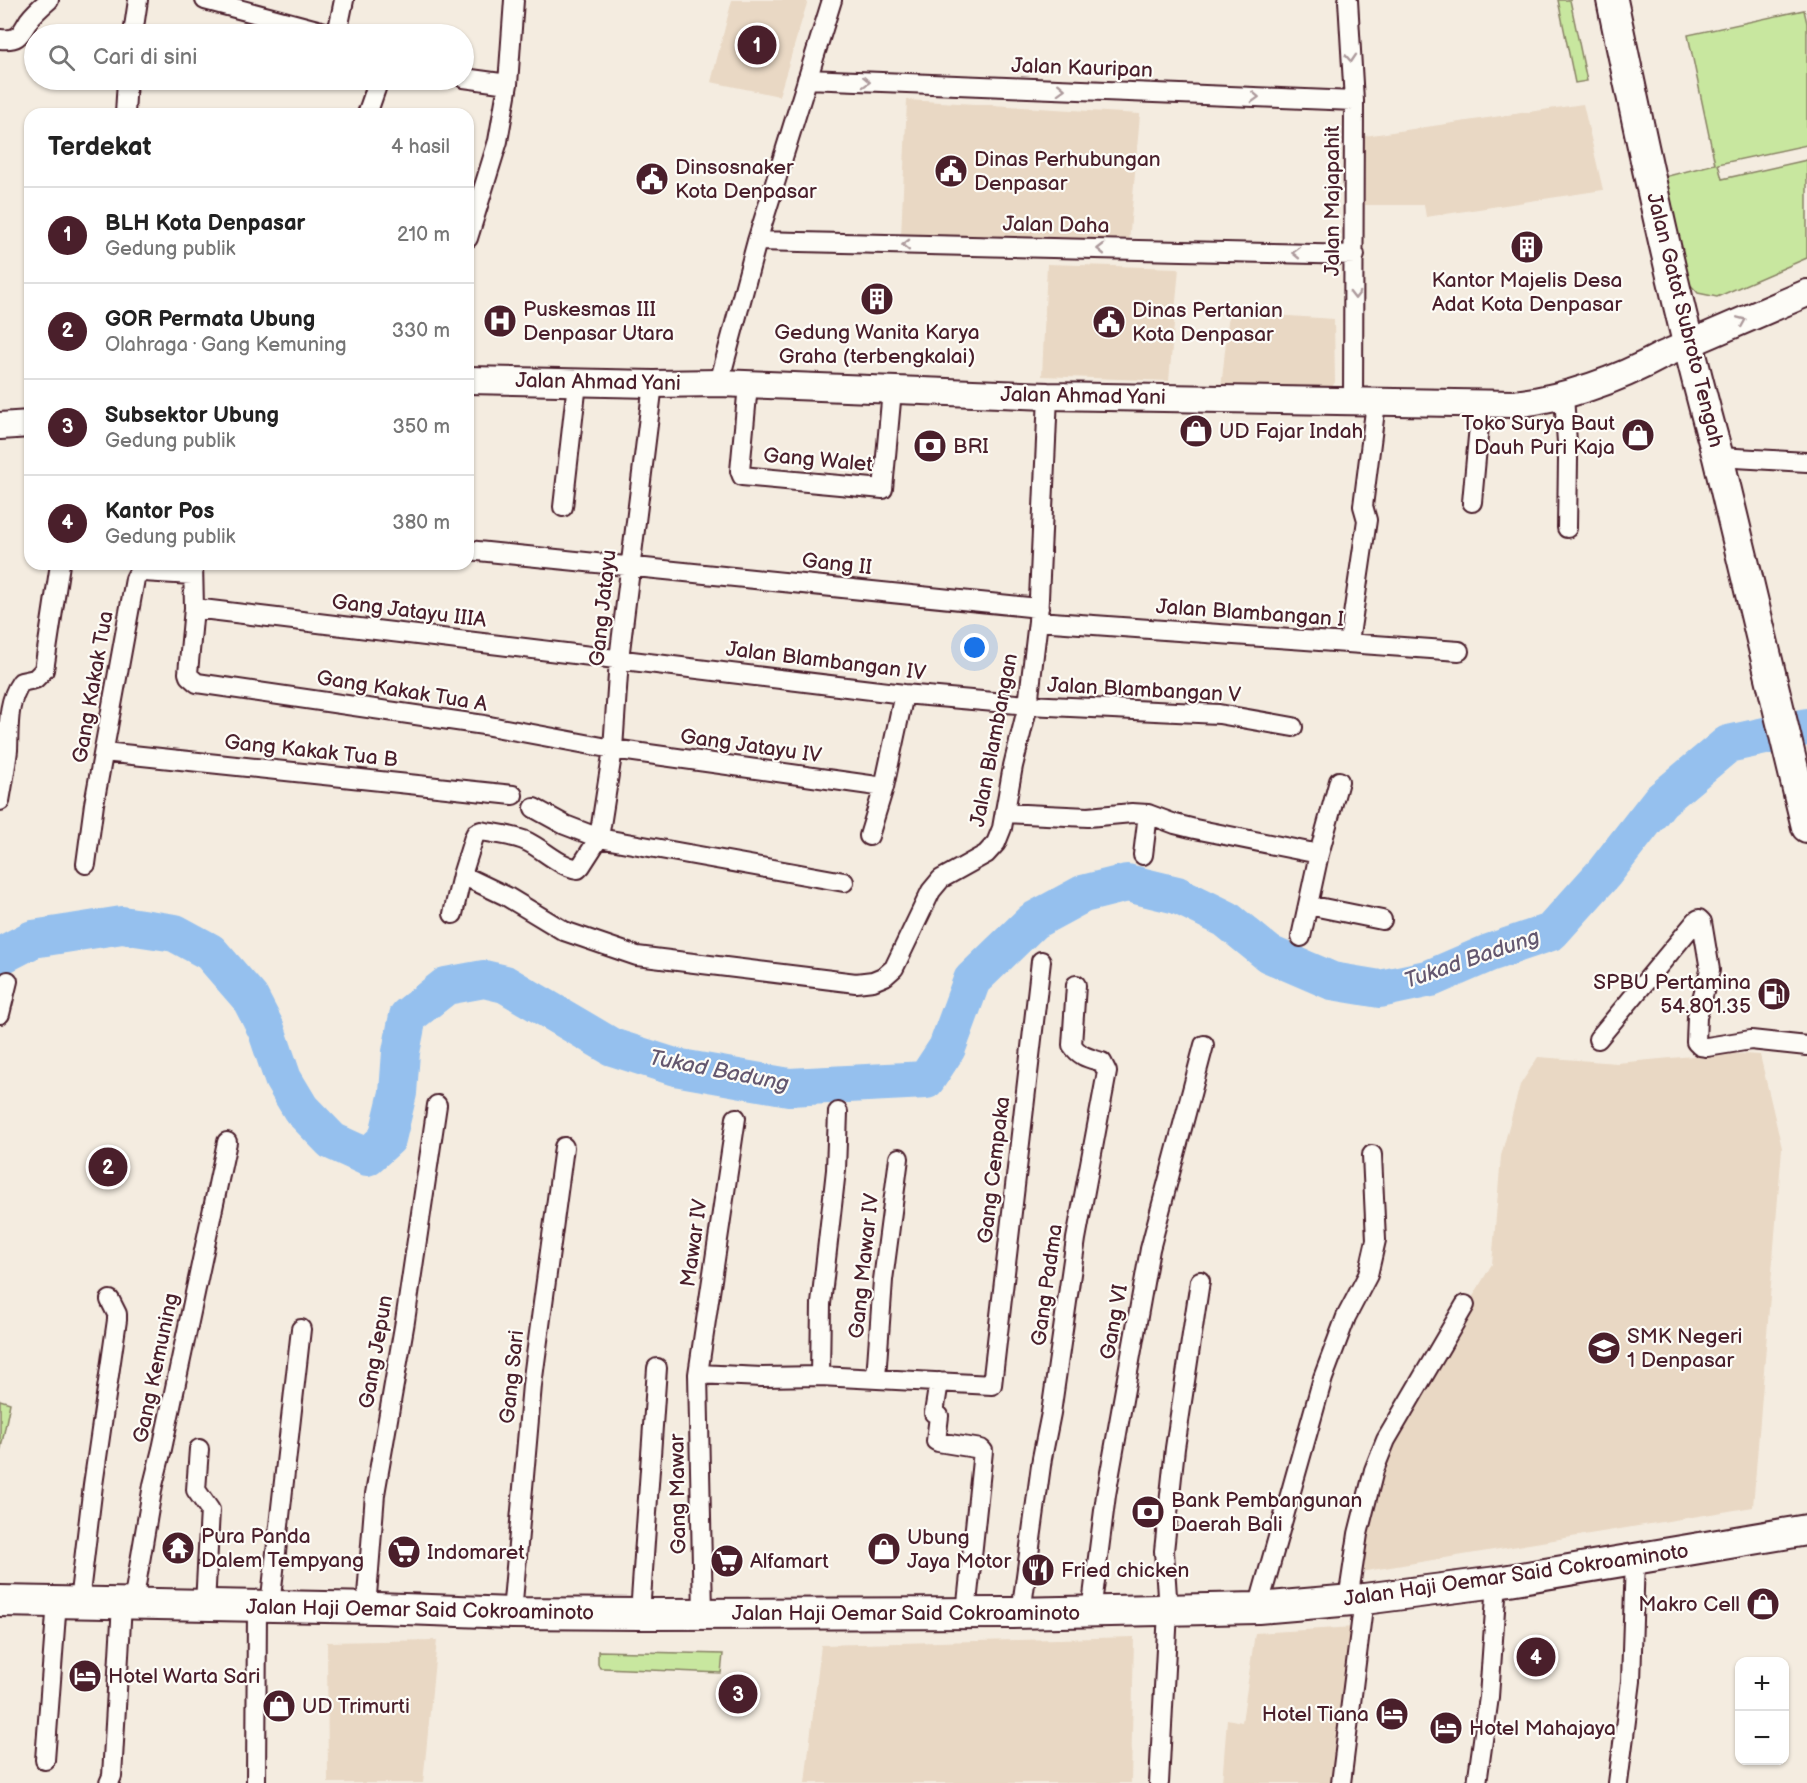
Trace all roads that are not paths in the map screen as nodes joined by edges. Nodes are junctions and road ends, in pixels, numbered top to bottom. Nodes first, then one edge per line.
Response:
1 (49, 0) edge
2 (138, 0) edge
3 (205, 0) edge
4 (344, 0) edge
5 (514, 0) edge
6 (832, 0) edge
7 (1348, 0) edge
8 (1612, 0) edge
9 (27, 24) edge
10 (134, 24) edge
11 (295, 24) edge
12 (339, 24) edge
13 (24, 30) edge
14 (0, 39) edge
15 (474, 79) edge
16 (807, 79) junction
17 (508, 84) junction
18 (126, 90) edge
19 (375, 90) edge
20 (1354, 101) junction
21 (125, 108) edge
22 (369, 108) edge
23 (474, 219) edge
24 (757, 241) junction
25 (1355, 255) junction
26 (1807, 293) edge
27 (1688, 345) junction
28 (474, 380) edge
29 (577, 383) junction
30 (719, 383) junction
31 (653, 384) junction
32 (747, 385) junction
33 (892, 390) junction
34 (1564, 395) junction
35 (1048, 396) junction
36 (1365, 402) junction
37 (1481, 404) junction
38 (24, 424) edge
39 (0, 426) edge
40 (1718, 456) junction
41 (1807, 462) edge
42 (1472, 502) dead end
43 (562, 507) dead end
44 (1566, 528) dead end
45 (474, 551) edge
46 (630, 565) junction
47 (59, 570) edge
48 (192, 570) edge
49 (194, 608) junction
50 (1039, 614) junction
51 (1349, 642) junction
52 (1459, 651) dead end
53 (619, 659) junction
54 (188, 673) joint
55 (904, 694) junction
56 (1028, 705) junction
57 (1293, 727) dead end
58 (613, 750) junction
59 (104, 752) junction
60 (1339, 781) dead end
61 (884, 787) junction
62 (513, 795) dead end
63 (0, 801) edge
64 (534, 808) dead end
65 (1005, 813) junction
66 (1148, 814) junction
67 (1807, 827) edge
68 (869, 836) dead end
69 (599, 838) junction
70 (1319, 854) junction
71 (1143, 855) dead end
72 (86, 864) dead end
73 (462, 875) junction
74 (844, 882) dead end
75 (1308, 905) junction
76 (453, 914) dead end
77 (1382, 920) dead end
78 (1301, 937) dead end
79 (1041, 961) dead end
80 (8, 981) dead end
81 (1076, 985) dead end
82 (0, 1014) edge
83 (1598, 1039) dead end
84 (1204, 1045) dead end
85 (1807, 1046) edge
86 (437, 1105) dead end
87 (838, 1112) dead end
88 (736, 1118) dead end
89 (227, 1142) dead end
90 (564, 1147) dead end
91 (1372, 1155) dead end
92 (899, 1158) dead end
93 (1200, 1281) dead end
94 (110, 1300) dead end
95 (1465, 1305) dead end
96 (301, 1329) dead end
97 (657, 1368) dead end
98 (698, 1374) junction
99 (820, 1376) junction
100 (876, 1378) junction
101 (939, 1382) junction
102 (199, 1449) dead end
103 (1807, 1530) edge
104 (1635, 1559) junction
105 (1497, 1582) junction
106 (1356, 1600) junction
107 (0, 1601) edge
108 (68, 1602) junction
109 (128, 1604) junction
110 (206, 1605) junction
111 (263, 1606) junction
112 (366, 1608) junction
113 (1258, 1608) junction
114 (1168, 1611) junction
115 (1091, 1612) junction
116 (512, 1613) junction
117 (703, 1613) junction
118 (966, 1613) junction
119 (1021, 1613) junction
120 (640, 1614) junction
121 (45, 1760) dead end
122 (109, 1783) edge
123 (256, 1783) edge
124 (1159, 1783) edge
125 (1341, 1783) edge
126 (1477, 1783) edge
127 (1618, 1783) edge

1 - 9 street
2 - 10 street
3 - 11 street
4 - 12 street
5 - 17 street
6 - 16 street
7 -> 20 street, Jalan Majapahit
8 - 27 highway, Jalan Gatot Subroto Tengah
13 - 14 street
15 - 17 street
16 -> 20 street, Jalan Kauripan
16 - 24 street
17 - 23 street
18 - 21 street
19 - 22 street
20 - 25 street, Jalan Majapahit
25 -> 24 street, Jalan Daha
24 - 30 street
25 -> 36 street, Jalan Majapahit
27 -> 26 main road, Jalan Ahmad Yani
27 - 34 main road, Jalan Ahmad Yani
27 - 40 highway, Jalan Gatot Subroto Tengah
28 - 29 main road, Jalan Ahmad Yani
29 - 31 main road, Jalan Ahmad Yani
29 - 43 street
30 - 31 main road, Jalan Ahmad Yani
30 - 32 main road, Jalan Ahmad Yani
31 - 46 street, Gang Jatayu
32 - 33 main road, Jalan Ahmad Yani
32 - 33 street, Gang Walet
33 - 35 main road, Jalan Ahmad Yani
34 - 37 main road, Jalan Ahmad Yani
34 - 44 street
35 - 36 main road, Jalan Ahmad Yani
35 - 50 street, Jalan Blambangan
36 - 37 main road, Jalan Ahmad Yani
36 - 51 street, Jalan Majapahit
37 - 42 street
38 - 39 main road
40 - 41 street
40 - 67 highway, Jalan Gatot Subroto Tengah
45 - 46 street, Gang II
46 - 50 street, Gang II
46 - 53 street, Gang Jatayu
47 - 63 street
48 - 49 street, Gang Kakak Tua
48 - 59 street, Gang Kakak Tua
49 - 53 street, Gang Jatayu IIIA
49 - 54 street, Gang Kakak Tua
50 - 51 street, Jalan Blambangan I
50 - 56 street, Jalan Blambangan
51 - 52 street, Jalan Blambangan I
53 - 55 street, Jalan Blambangan IV
53 - 58 street, Gang Jatayu
54 - 58 street, Gang Kakak Tua A
55 - 56 street, Jalan Blambangan IV
55 - 61 street
56 - 57 street, Jalan Blambangan V
56 - 65 street, Jalan Blambangan
58 - 61 street, Gang Jatayu IV
58 - 69 street, Gang Jatayu
59 - 62 street, Gang Kakak Tua B
59 - 72 street, Gang Kakak Tua
60 - 70 street
61 - 68 street
64 - 69 street
65 - 66 street
65 - 73 street, Jalan Blambangan
66 - 70 street
66 - 71 street
69 - 73 street
69 - 74 street
70 - 75 street
73 - 76 street
75 - 77 street
75 - 78 street
79 - 101 street, Gang Cempaka
80 - 82 street
81 - 119 street, Gang Padma
83 - 85 street
84 - 115 street, Gang VI
86 - 112 street, Gang Jepun
87 - 99 street
88 - 98 street, Mawar IV
89 - 109 street, Gang Kemuning
90 - 116 street, Gang Sari
91 - 113 street
92 - 100 street, Gang Mawar IV
93 - 114 street
94 - 108 street
95 - 106 street
96 - 111 street
97 - 120 street
98 - 99 street
98 - 117 street, Gang Mawar
99 - 100 street
100 - 101 street
101 - 118 street
102 - 110 street
103 - 104 highway, Jalan Haji Oemar Said Cokroaminoto
104 - 105 highway, Jalan Haji Oemar Said Cokroaminoto
104 - 127 street
105 - 106 highway, Jalan Haji Oemar Said Cokroaminoto
105 - 126 street
106 - 113 highway, Jalan Haji Oemar Said Cokroaminoto
106 - 125 street
107 - 108 highway, Jalan Haji Oemar Said Cokroaminoto
108 - 109 highway, Jalan Haji Oemar Said Cokroaminoto
108 - 121 street
109 - 110 highway, Jalan Haji Oemar Said Cokroaminoto
109 - 122 street, Gang Kemuning
110 - 111 highway, Jalan Haji Oemar Said Cokroaminoto
111 - 112 highway, Jalan Haji Oemar Said Cokroaminoto
111 - 123 street
112 - 116 highway, Jalan Haji Oemar Said Cokroaminoto
113 - 114 highway, Jalan Haji Oemar Said Cokroaminoto
114 - 115 highway, Jalan Haji Oemar Said Cokroaminoto
114 - 124 street
115 - 119 highway, Jalan Haji Oemar Said Cokroaminoto
116 - 120 highway, Jalan Haji Oemar Said Cokroaminoto
117 - 118 highway, Jalan Haji Oemar Said Cokroaminoto
117 - 120 highway, Jalan Haji Oemar Said Cokroaminoto
118 - 119 highway, Jalan Haji Oemar Said Cokroaminoto

